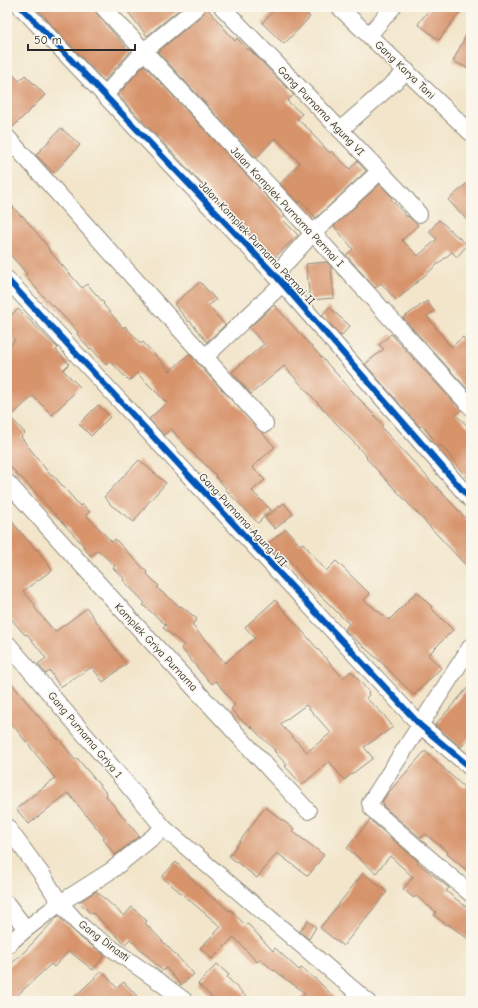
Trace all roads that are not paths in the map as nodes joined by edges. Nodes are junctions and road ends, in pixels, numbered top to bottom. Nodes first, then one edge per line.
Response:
1 (21, 7) edge
2 (103, 7) edge
3 (197, 7) edge
4 (222, 7) edge
5 (340, 7) edge
6 (393, 7) edge
7 (369, 35) junction
8 (144, 51) junction
9 (406, 71) junction
10 (105, 95) junction
11 (340, 130) junction
12 (471, 133) edge
13 (7, 137) edge
14 (379, 172) junction
15 (419, 214) dead end
16 (312, 234) junction
17 (7, 279) edge
18 (278, 279) junction
19 (205, 357) junction
20 (471, 408) edge
21 (265, 424) dead end
22 (7, 482) edge
23 (471, 500) edge
24 (7, 643) edge
25 (471, 646) edge
26 (420, 725) junction
27 (471, 768) edge
28 (308, 811) dead end
29 (7, 827) edge
30 (164, 828) junction
31 (471, 894) edge
32 (60, 903) junction
33 (7, 904) edge
34 (26, 929) junction
35 (7, 945) edge
36 (185, 1001) edge
37 (367, 1001) edge

1 - 10 street, Jalan Komplek Purnama Permai II
2 - 8 street, Jalan Komplek Purnama Permai I
3 - 8 street
4 - 11 street, Gang Purnama Agung VI
5 - 7 street, Gang Karya Tani
6 - 7 street
7 - 9 street, Gang Karya Tani
8 - 10 street
8 - 16 street, Jalan Komplek Purnama Permai I
9 - 11 street
9 - 12 street, Gang Karya Tani
10 - 18 street, Jalan Komplek Purnama Permai II
11 - 14 street, Gang Purnama Agung VI
13 - 19 street
14 - 15 street, Gang Purnama Agung VI
14 - 16 street
16 - 18 street
16 - 20 street, Jalan Komplek Purnama Permai I
17 - 26 street, Gang Purnama Agung VII
18 - 19 street
18 - 23 street, Jalan Komplek Purnama Permai II
19 - 21 street
22 - 28 street, Komplek Griya Purnama
24 - 30 street, Gang Purnama Griya 1
25 - 26 street
26 - 27 street, Gang Purnama Agung VII
26 - 31 street
29 - 32 street, Gang Dinasti
30 - 32 street
30 - 37 street, Gang Purnama Griya 1
32 - 34 street
32 - 36 street, Gang Dinasti
33 - 34 street
34 - 35 street

